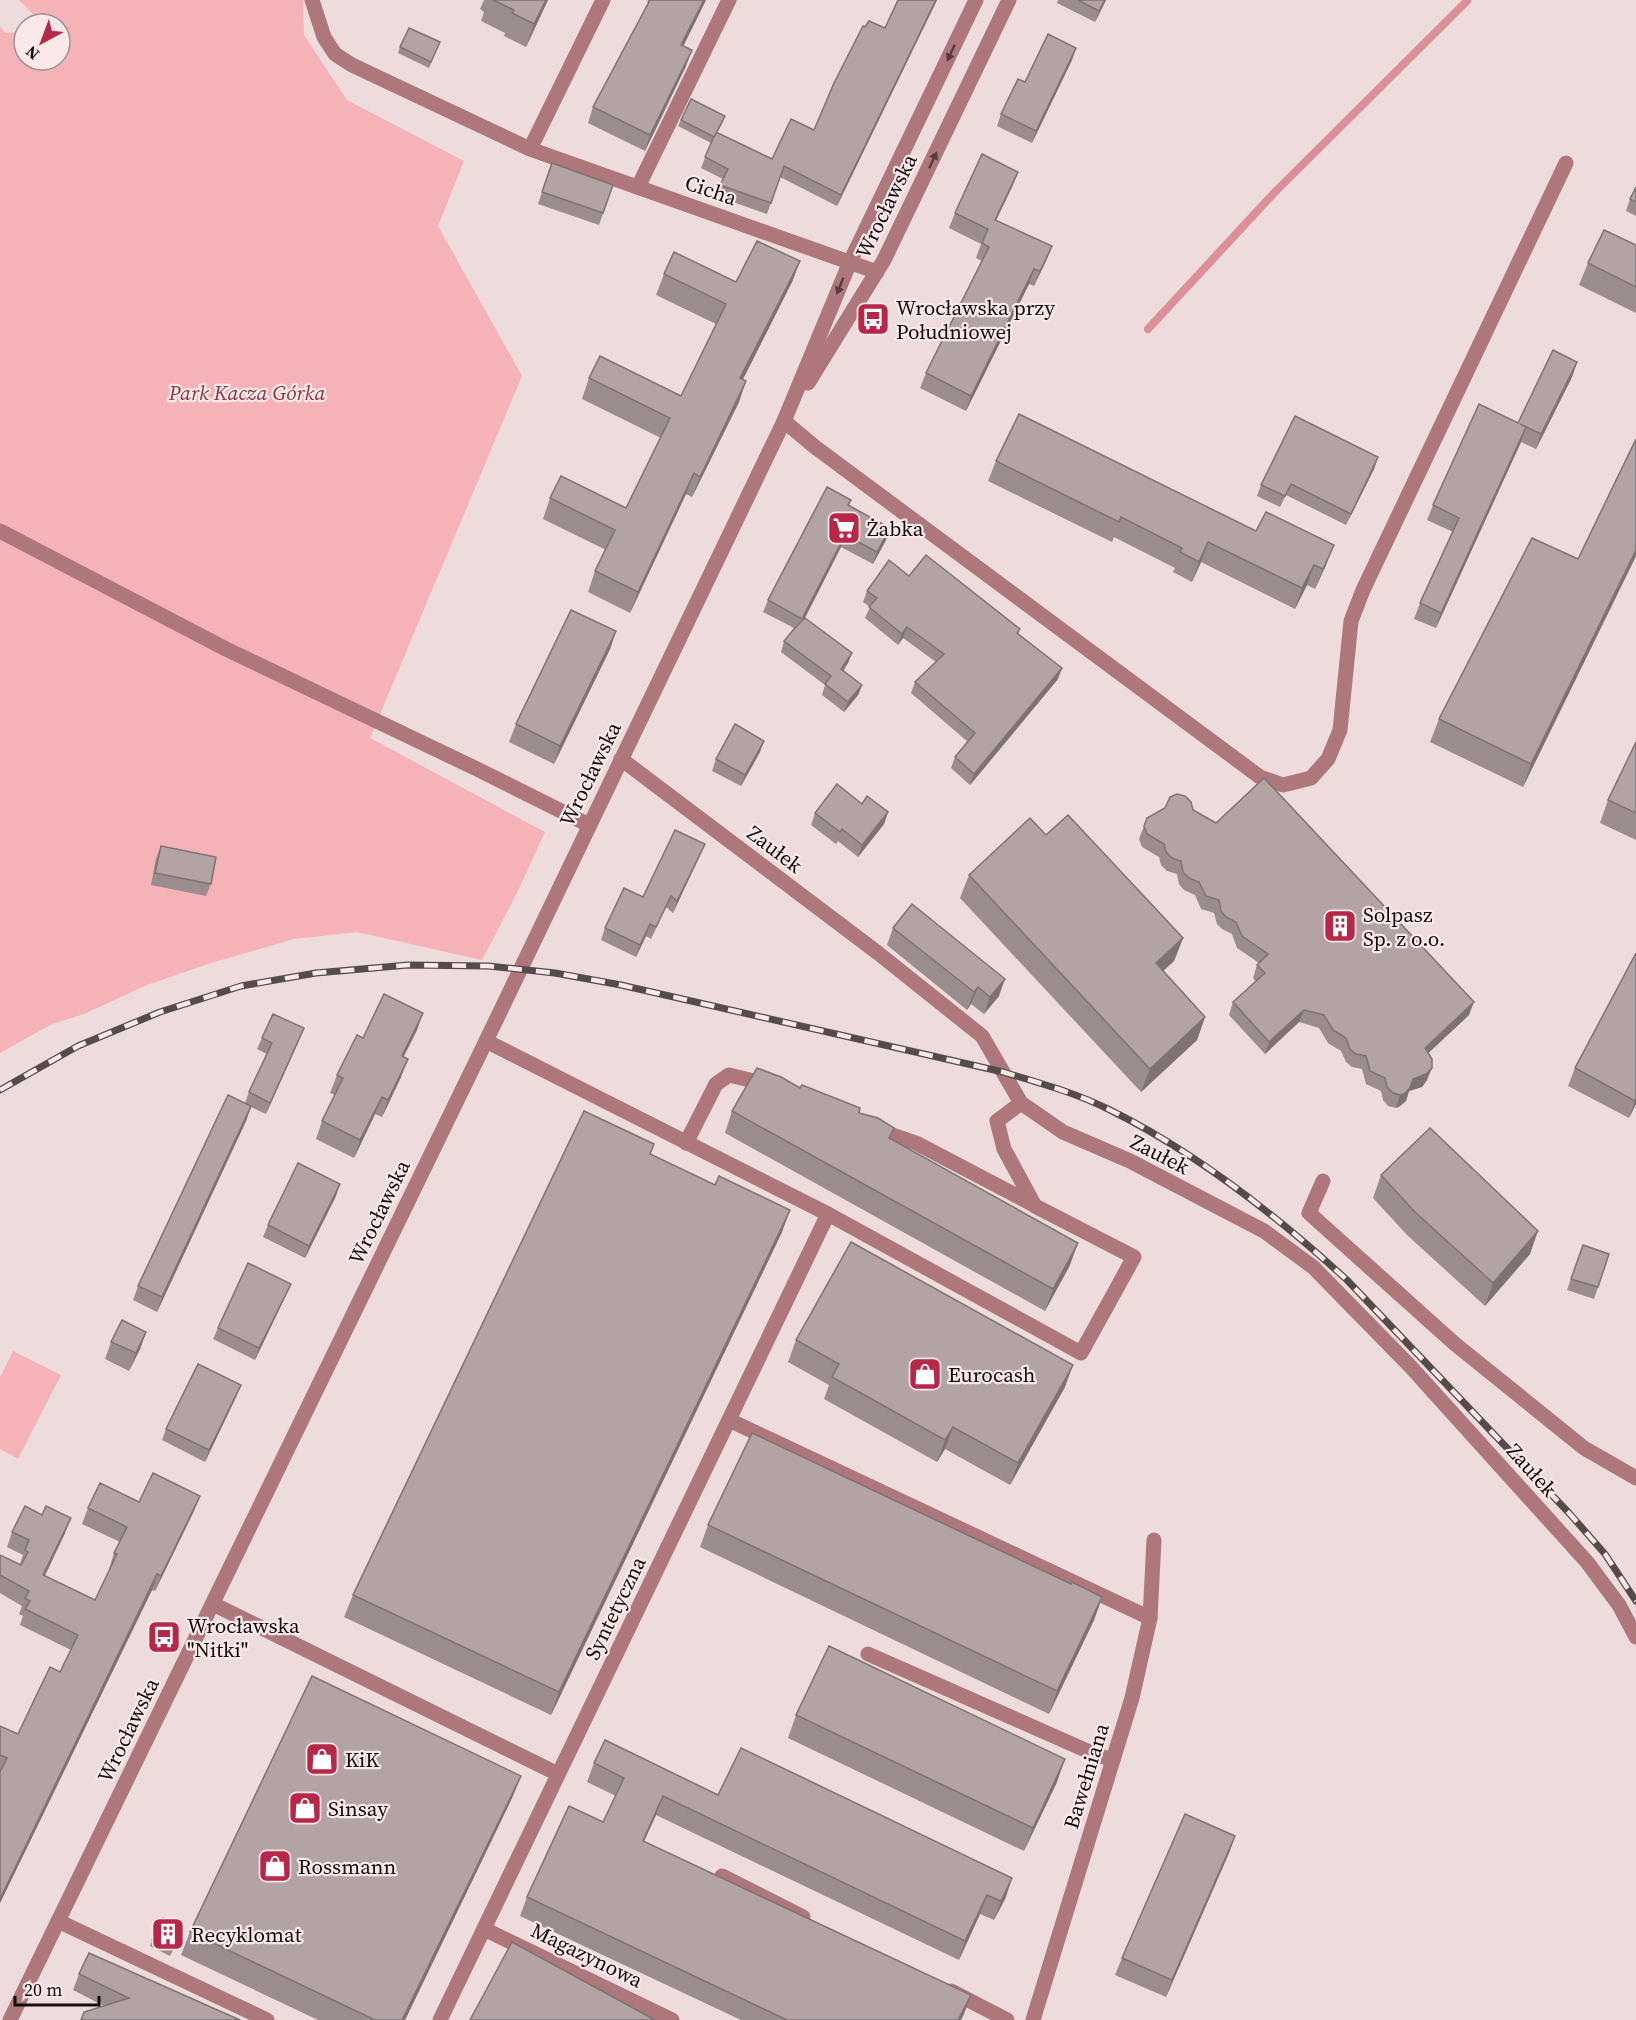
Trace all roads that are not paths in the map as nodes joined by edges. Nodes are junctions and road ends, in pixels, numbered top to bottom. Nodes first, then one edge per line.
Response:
1 (312, 0) edge
2 (603, 0) edge
3 (729, 0) edge
4 (976, 0) edge
5 (1009, 0) edge
6 (530, 149) junction
7 (1566, 163) dead end
8 (638, 187) junction
9 (850, 262) junction
10 (877, 272) junction
11 (784, 421) junction
12 (0, 531) edge
13 (621, 759) junction
14 (589, 825) junction
15 (486, 1041) junction
16 (780, 1092) edge
17 (1021, 1103) junction
18 (859, 1122) edge
19 (686, 1143) junction
20 (1323, 1181) dead end
21 (1035, 1206) junction
22 (828, 1214) junction
23 (729, 1420) junction
24 (1636, 1478) edge
25 (1154, 1540) dead end
26 (213, 1604) junction
27 (1150, 1618) junction
28 (1636, 1637) edge
29 (868, 1654) dead end
30 (1113, 1761) junction
31 (558, 1774) junction
32 (722, 1876) edge
33 (58, 1921) junction
34 (818, 1924) edge
35 (484, 1929) junction
36 (935, 1983) edge
37 (10, 2020) edge
38 (267, 2020) edge
39 (440, 2020) edge
40 (672, 2020) edge
41 (1007, 2020) edge
42 (1033, 2020) edge

1 - 6 street, Cicha
2 - 6 street
3 - 8 street
4 -> 9 street, Wrocławska
10 -> 5 street, Wrocławska
6 - 8 street, Cicha
7 - 11 street
8 - 9 street, Cicha
9 - 10 street, Cicha
9 -> 11 street, Wrocławska
10 - 11 street, Wrocławska
11 - 13 street, Wrocławska
12 - 14 street
13 - 14 street, Wrocławska
13 - 17 street, Zaułek
14 - 15 street, Wrocławska
15 - 19 street
15 - 26 street, Wrocławska
16 - 19 street
17 - 21 street
17 - 28 street, Zaułek
18 - 21 street
19 - 22 street
20 - 24 street
21 - 22 street
22 - 23 street, Syntetyczna
23 - 27 street
23 - 31 street, Syntetyczna
25 - 27 street, Bawełniana
26 - 31 street
26 - 33 street, Wrocławska
27 - 30 street, Bawełniana
29 - 30 street
30 - 42 street, Bawełniana
31 - 35 street, Syntetyczna
32 - 34 street
33 - 37 street, Wrocławska
33 - 38 street
35 - 39 street, Syntetyczna
35 - 40 street, Magazynowa
36 - 41 street

